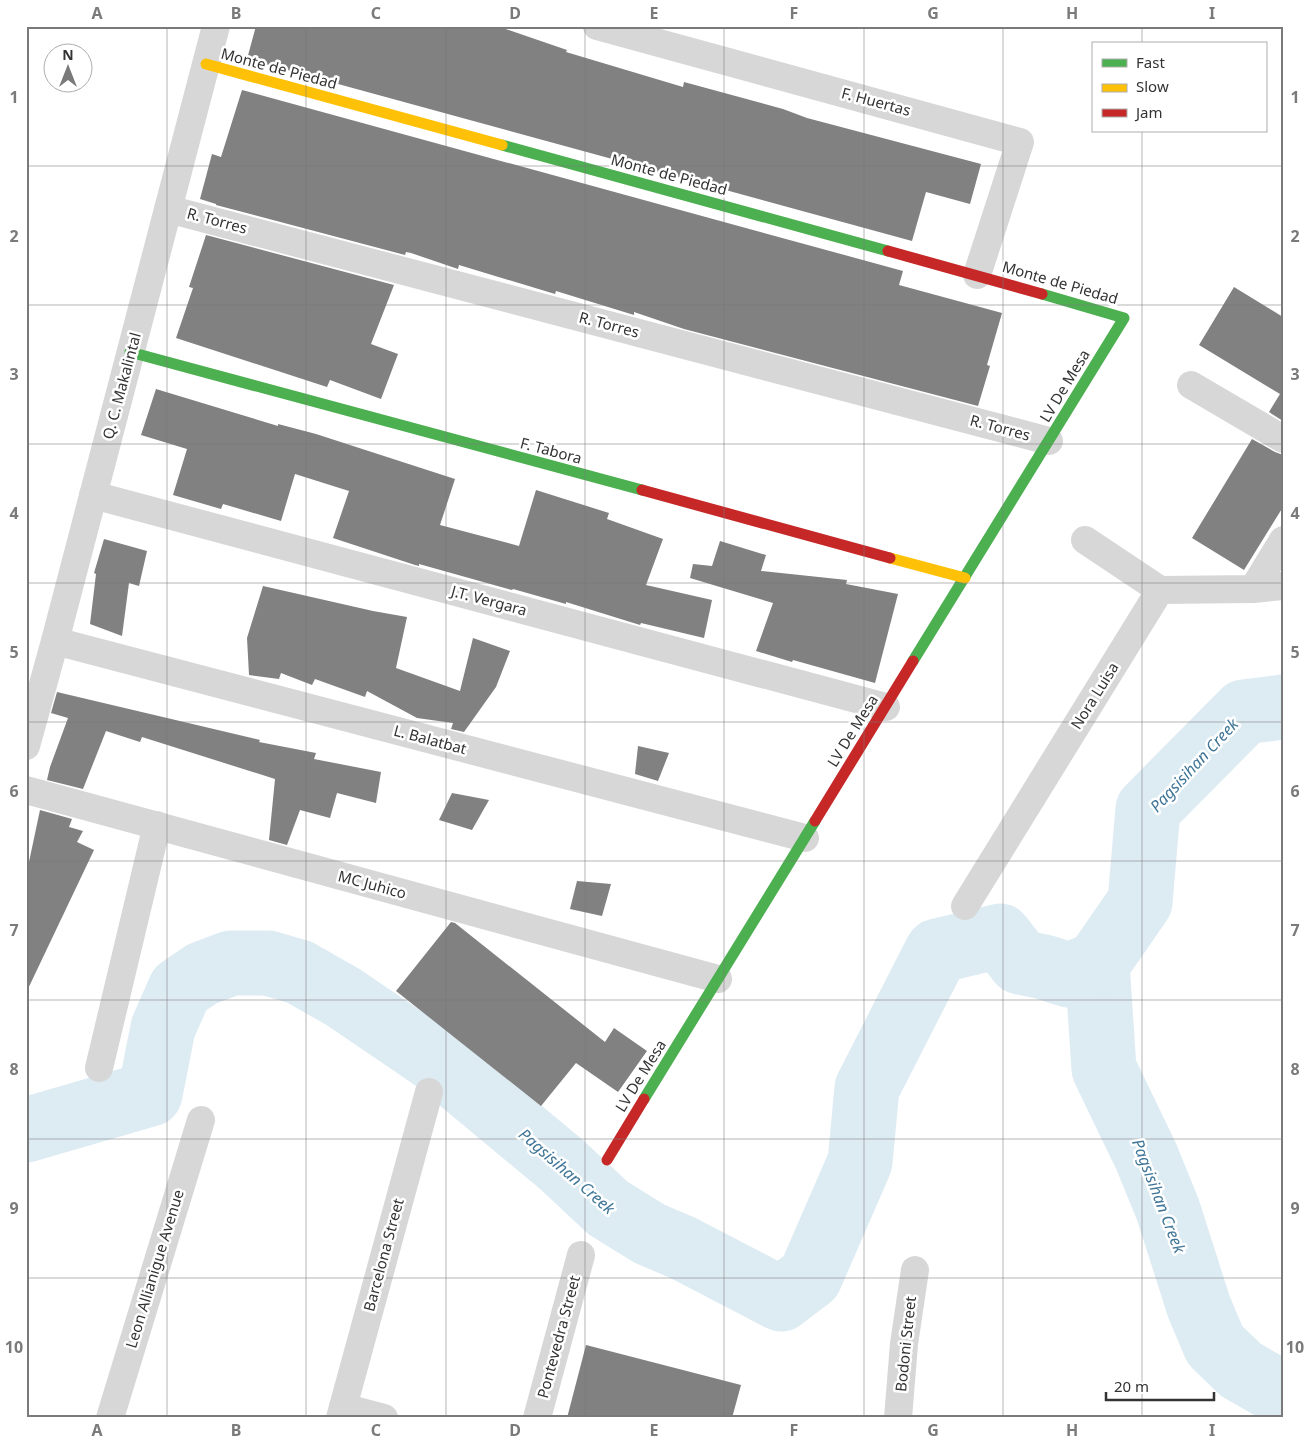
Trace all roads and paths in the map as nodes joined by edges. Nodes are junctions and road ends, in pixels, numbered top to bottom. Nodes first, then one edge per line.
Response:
1 (216, 26) edge
2 (597, 26) edge
3 (206, 64) junction
4 (168, 208) junction
5 (977, 274) junction
6 (1124, 318) joint
7 (130, 352) junction
8 (1191, 385) dead end
9 (1283, 439) edge
10 (1049, 441) junction
11 (93, 495) junction
12 (1085, 540) dead end
13 (1283, 540) edge
14 (964, 578) junction
15 (1283, 586) edge
16 (1253, 589) junction
17 (1160, 590) junction
18 (55, 641) junction
19 (886, 707) junction
20 (26, 746) edge
21 (26, 790) edge
22 (157, 825) junction
23 (804, 838) junction
24 (964, 906) dead end
25 (718, 980) junction
26 (98, 1068) dead end
27 (429, 1092) dead end
28 (200, 1120) dead end
29 (607, 1160) dead end
30 (581, 1256) dead end
31 (915, 1270) dead end
32 (342, 1412) edge
33 (110, 1418) edge
34 (384, 1418) edge
35 (537, 1418) edge
36 (898, 1418) edge

1 - 3 street, Q. C. Makalintal
2 - 5 street, F. Huertas
3 - 4 street, Q. C. Makalintal
3 - 5 street, Monte de Piedad
4 - 7 street, Q. C. Makalintal
4 - 10 street, R. Torres
5 - 6 street, Monte de Piedad
6 - 10 street, LV De Mesa
7 - 11 street, Q. C. Makalintal
7 - 14 street, F. Tabora
8 - 9 street
10 - 14 street, LV De Mesa
11 - 18 street, Q. C. Makalintal
11 - 19 street, J.T. Vergara
12 - 17 street
13 - 16 street
14 - 19 street, LV De Mesa
15 - 16 street
16 - 17 street
17 - 24 street, Nora Luisa
18 - 20 street, Q. C. Makalintal
18 - 23 street, L. Balatbat
19 - 23 street, LV De Mesa
21 - 22 street, MC Juhico
22 - 25 street, MC Juhico
22 - 26 street
23 - 25 street, LV De Mesa
25 - 29 street, LV De Mesa
27 - 32 street, Barcelona Street
28 - 33 street, Leon Allianigue Avenue
30 - 35 street, Pontevedra Street
31 - 36 street, Bodoni Street
32 - 34 street

